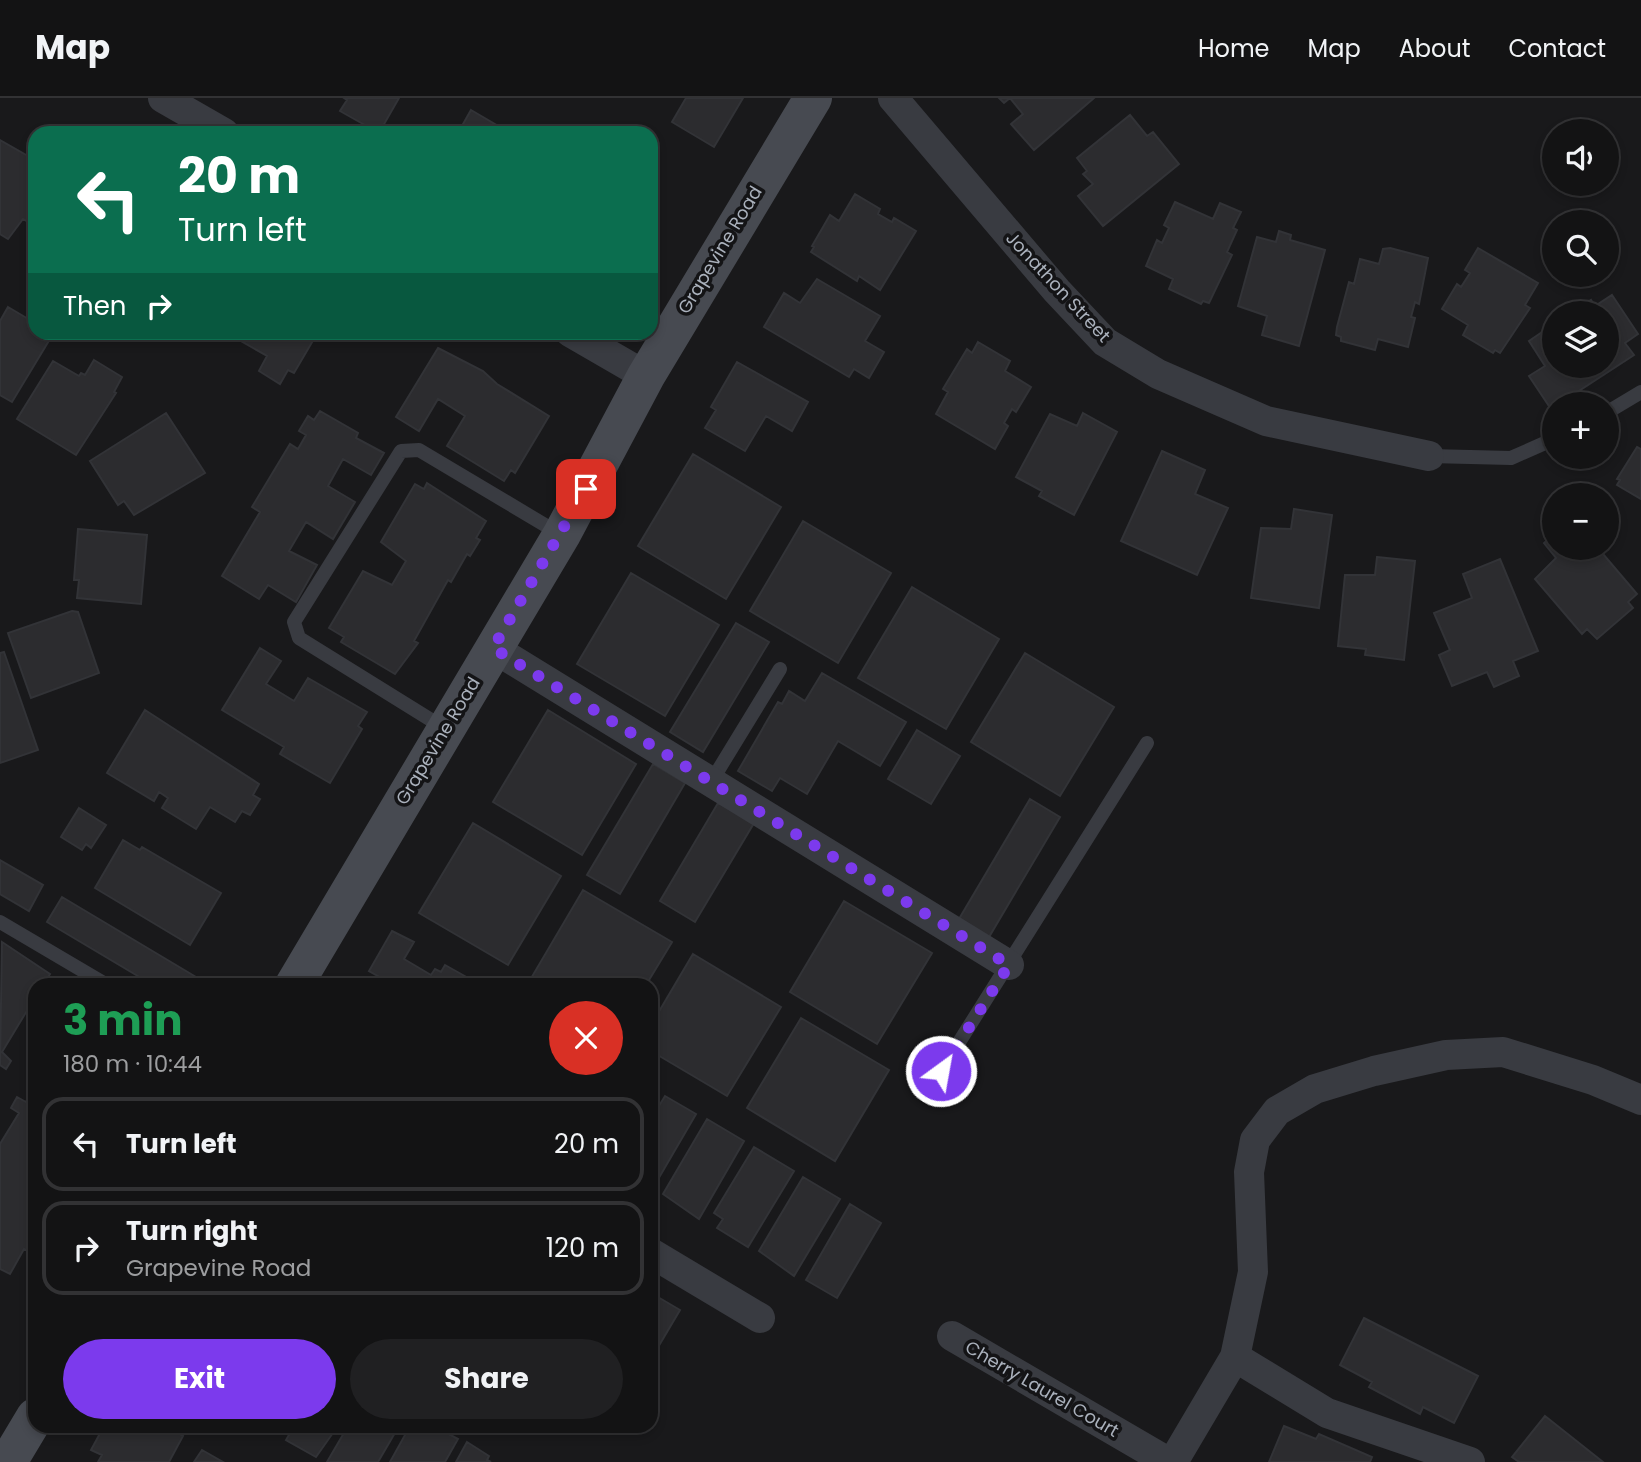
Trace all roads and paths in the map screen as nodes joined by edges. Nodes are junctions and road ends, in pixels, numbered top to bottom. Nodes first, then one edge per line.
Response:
1 (163, 98) edge
2 (813, 98) edge
3 (893, 98) edge
4 (212, 126) edge
5 (584, 340) edge
6 (646, 376) junction
7 (1641, 392) edge
8 (1619, 405) edge
9 (1542, 444) edge
10 (1429, 456) joint
11 (562, 534) junction
12 (493, 648) junction
13 (779, 668) dead end
14 (445, 729) junction
15 (1147, 743) dead end
16 (711, 782) junction
17 (0, 922) edge
18 (1009, 965) junction
19 (95, 978) edge
20 (298, 978) edge
21 (941, 1071) dead end
22 (1641, 1100) edge
23 (658, 1257) edge
24 (760, 1318) dead end
25 (952, 1336) dead end
26 (1235, 1357) junction
27 (28, 1429) edge
28 (8, 1462) edge
29 (1170, 1462) edge
30 (1470, 1462) edge

1 - 4 street
2 - 6 main road, Grapevine Road
3 - 10 street, Jonathon Street
5 - 6 street
6 - 11 main road, Grapevine Road
7 - 8 lane
9 - 10 lane
11 - 12 main road, Grapevine Road
11 - 14 lane
12 - 14 main road, Grapevine Road
12 - 16 street
13 - 16 lane
14 - 20 main road, Grapevine Road
15 - 18 lane
16 - 18 street
17 - 19 lane
18 - 21 lane
22 - 26 street
23 - 24 street
25 - 29 street, Cherry Laurel Court
26 - 29 street
26 - 30 street
27 - 28 main road

